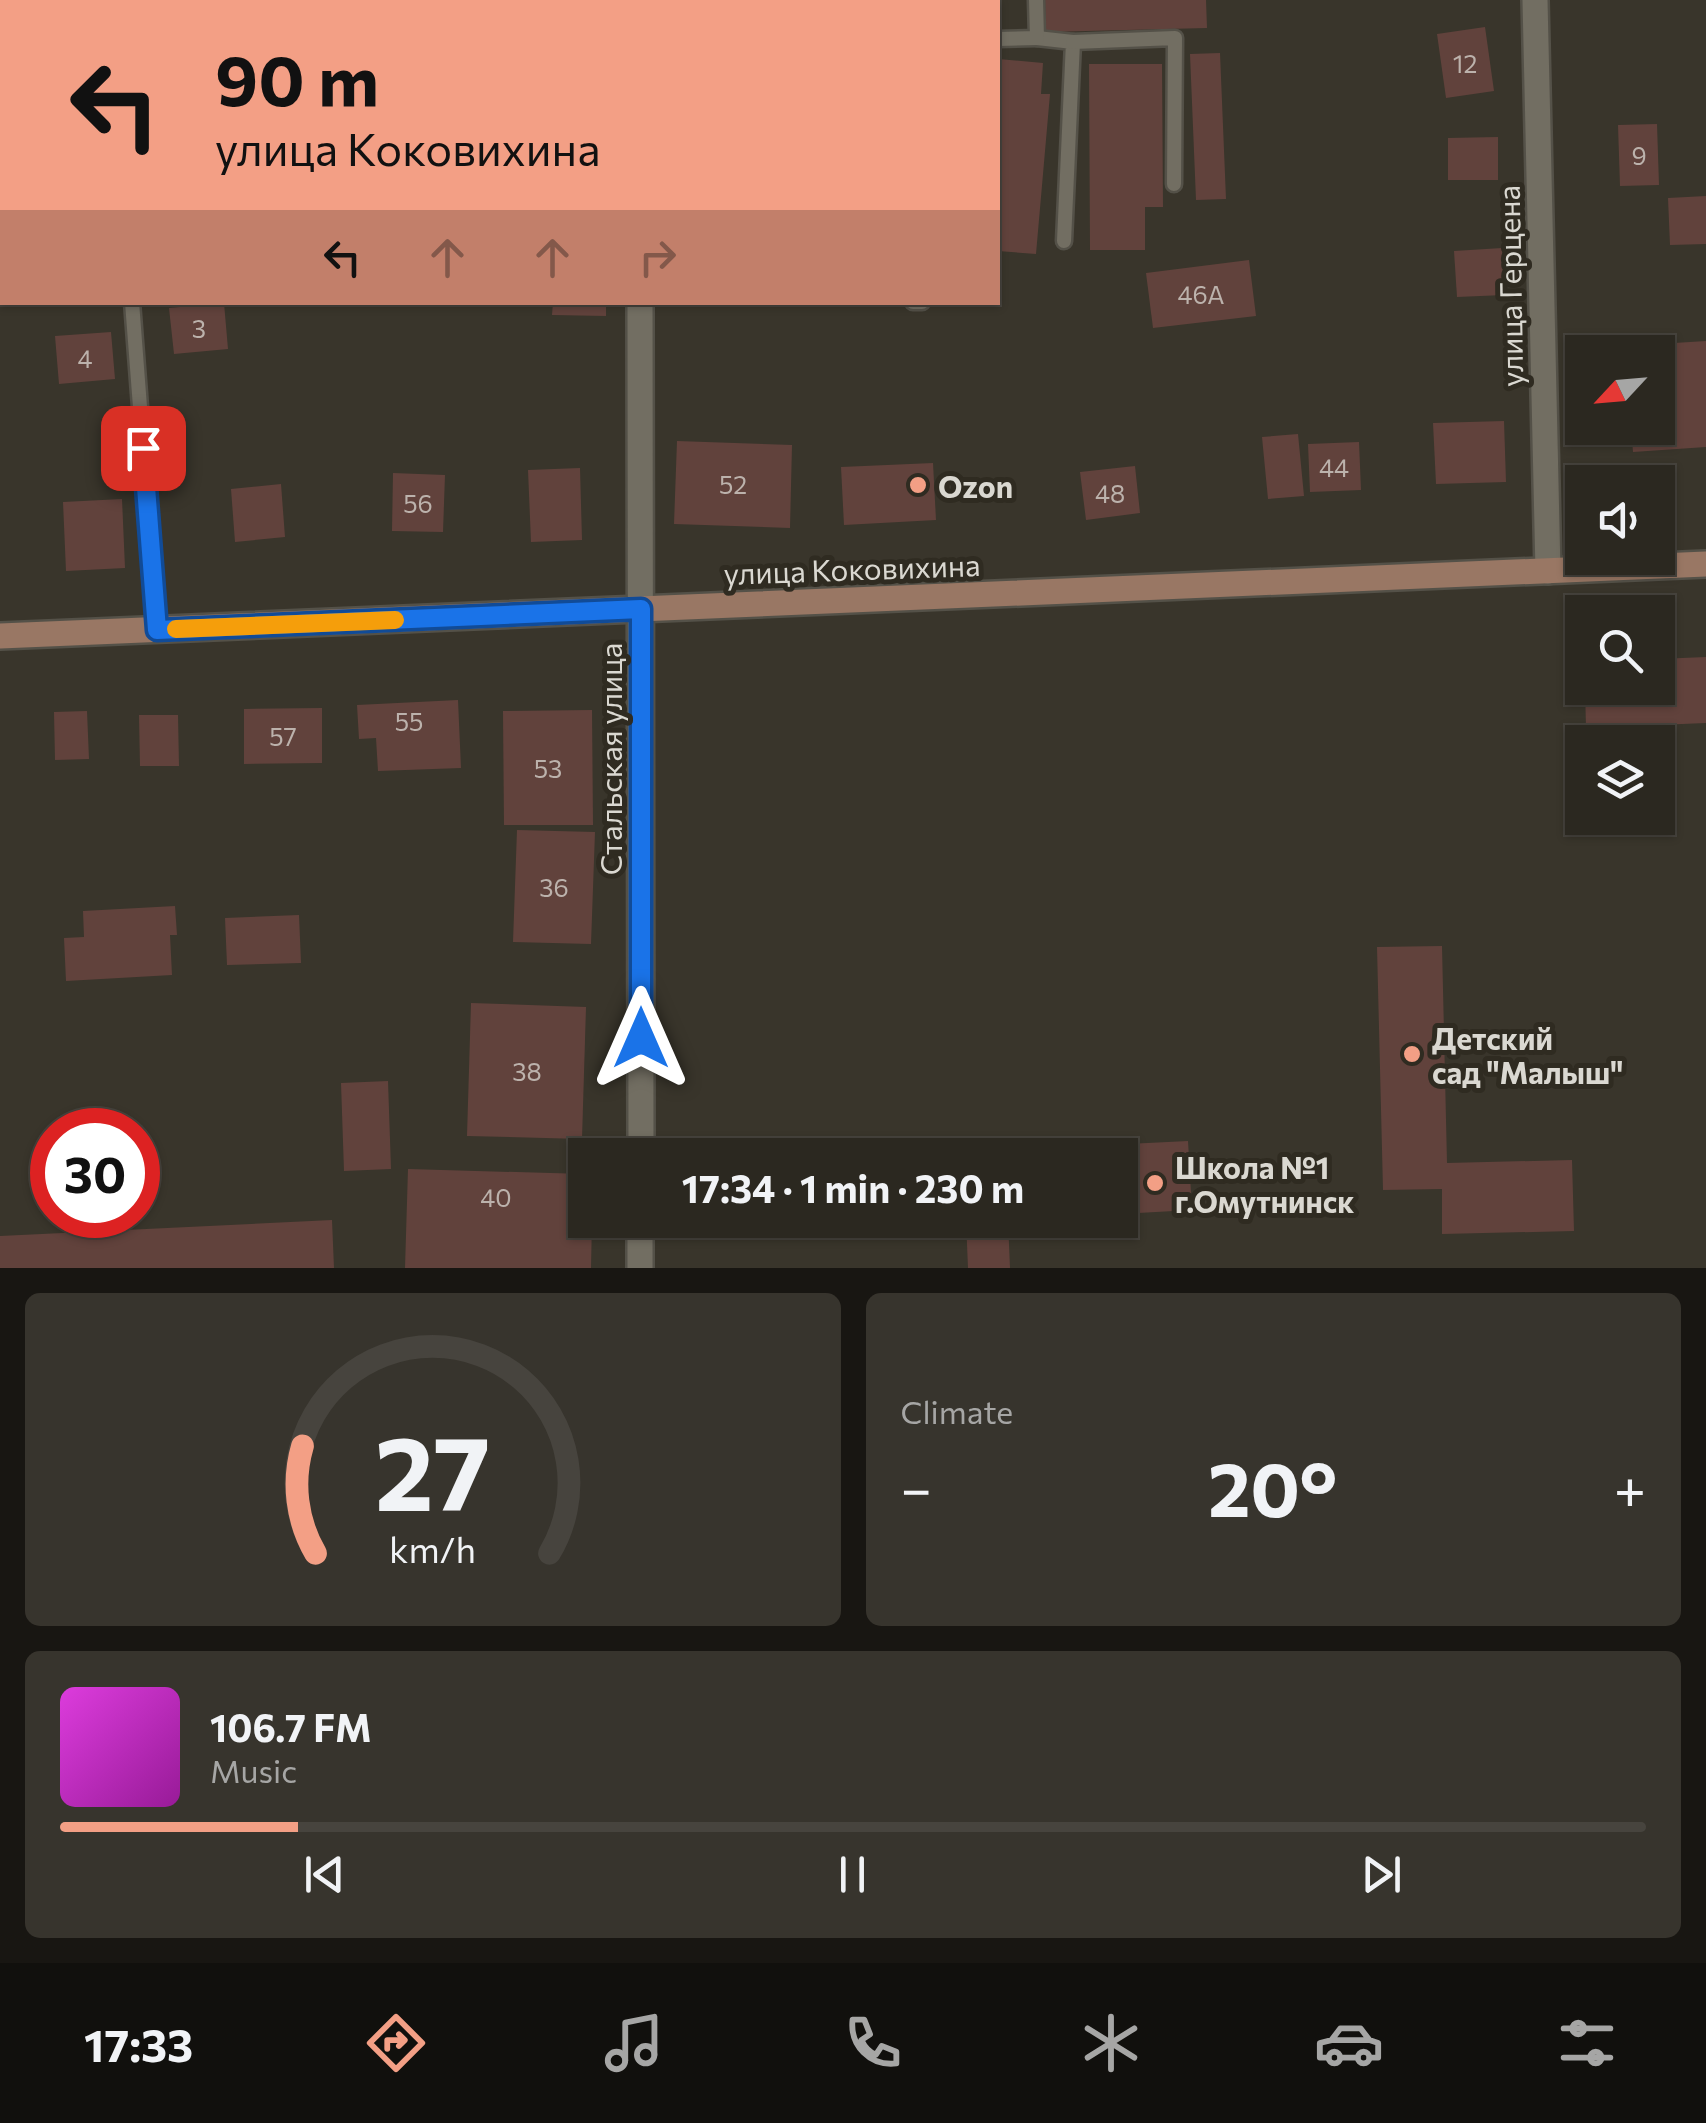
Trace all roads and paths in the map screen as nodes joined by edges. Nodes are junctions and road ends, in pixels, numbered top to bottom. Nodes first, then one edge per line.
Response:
1 (1036, 0) edge
2 (1535, 0) edge
3 (1037, 38) junction
4 (1000, 39) edge
5 (1073, 42) junction
6 (1174, 184) dead end
7 (1064, 241) dead end
8 (132, 305) edge
9 (640, 305) edge
10 (1706, 564) edge
11 (1548, 570) junction
12 (641, 609) junction
13 (157, 630) junction
14 (0, 636) edge
15 (640, 1138) edge
16 (640, 1238) edge
17 (640, 1268) edge

1 - 3 lane
2 - 11 street, улица Герцена
3 - 4 lane
3 - 5 lane
5 - 6 lane
5 - 7 lane
8 - 13 lane
9 - 12 street, Стальская улица
10 - 11 street, улица Коковихина
11 - 12 street, улица Коковихина
12 - 13 street, улица Коковихина
12 - 15 street, Стальская улица
13 - 14 street, улица Коковихина
16 - 17 street

